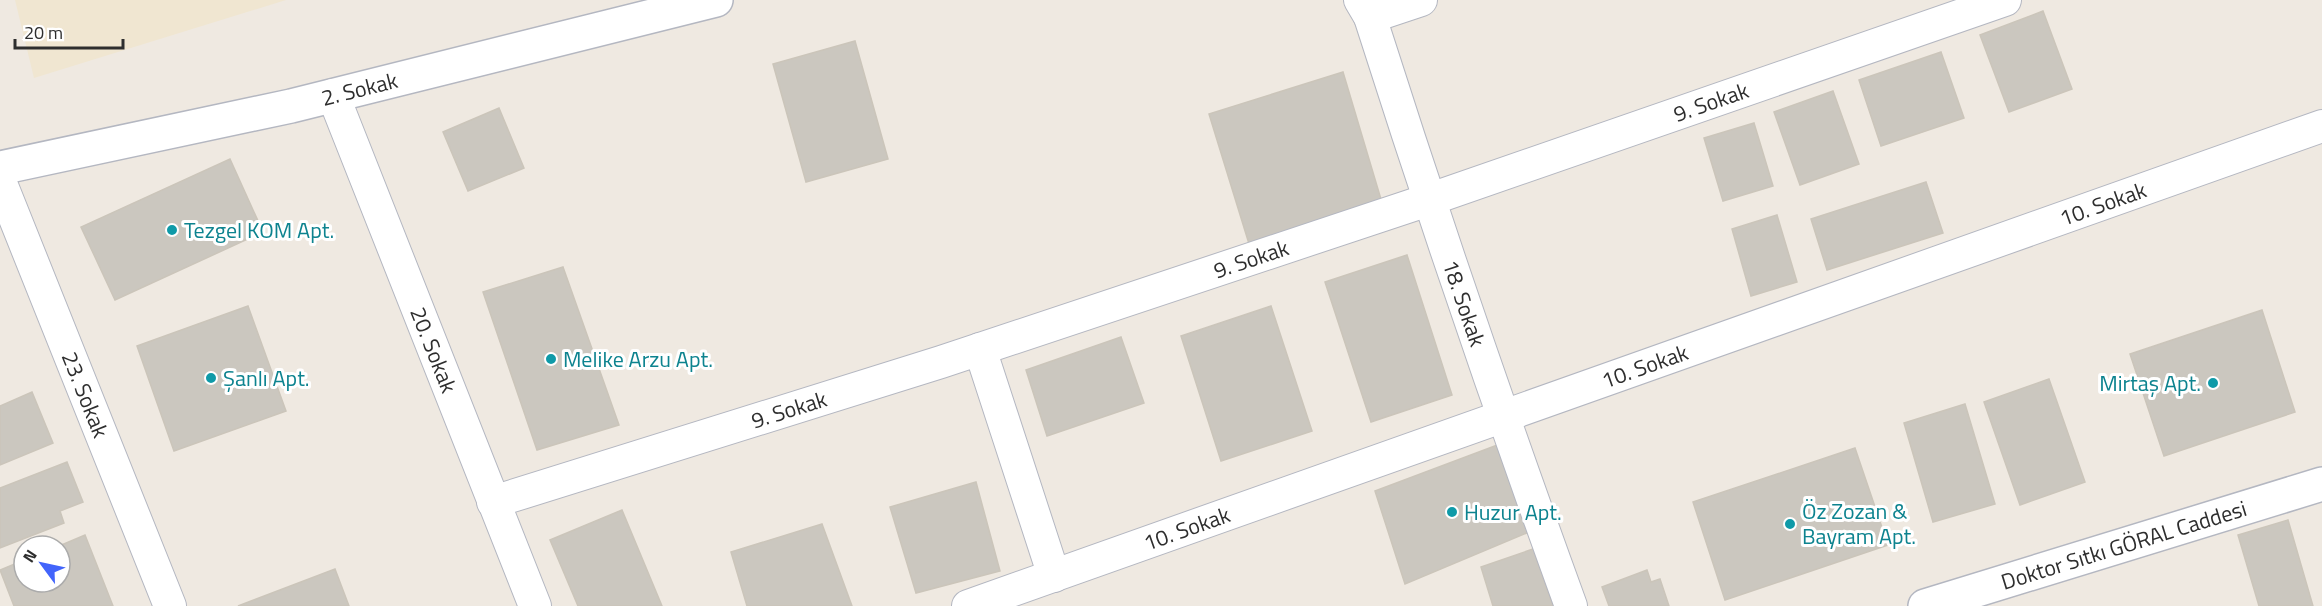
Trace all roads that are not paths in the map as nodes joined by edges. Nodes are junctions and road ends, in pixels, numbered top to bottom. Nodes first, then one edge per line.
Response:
1 (716, 0) edge
2 (1421, 0) edge
3 (2005, 0) edge
4 (1365, 9) edge
5 (333, 95) junction
6 (2322, 126) edge
7 (0, 168) edge
8 (0, 181) edge
9 (1428, 200) junction
10 (980, 349) junction
11 (1502, 417) junction
12 (2322, 484) edge
13 (493, 502) junction
14 (1054, 576) junction
15 (170, 606) edge
16 (534, 606) edge
17 (968, 606) edge
18 (1571, 606) edge
19 (1925, 606) edge

1 - 5 street, 2. Sokak
2 - 4 street
3 - 9 street, 9. Sokak
4 - 9 street, 18. Sokak
5 - 7 street, 2. Sokak
5 - 13 street, 20. Sokak
6 - 11 street, 10. Sokak
8 - 15 street, 23. Sokak
9 - 10 street, 9. Sokak
9 - 11 street, 18. Sokak
10 - 13 street, 9. Sokak
10 - 14 street
11 - 14 street, 10. Sokak
11 - 18 street, 18. Sokak
12 - 19 street, Doktor Sıtkı GÖRAL Caddesi
13 - 16 street, 20. Sokak
14 - 17 street, 10. Sokak

